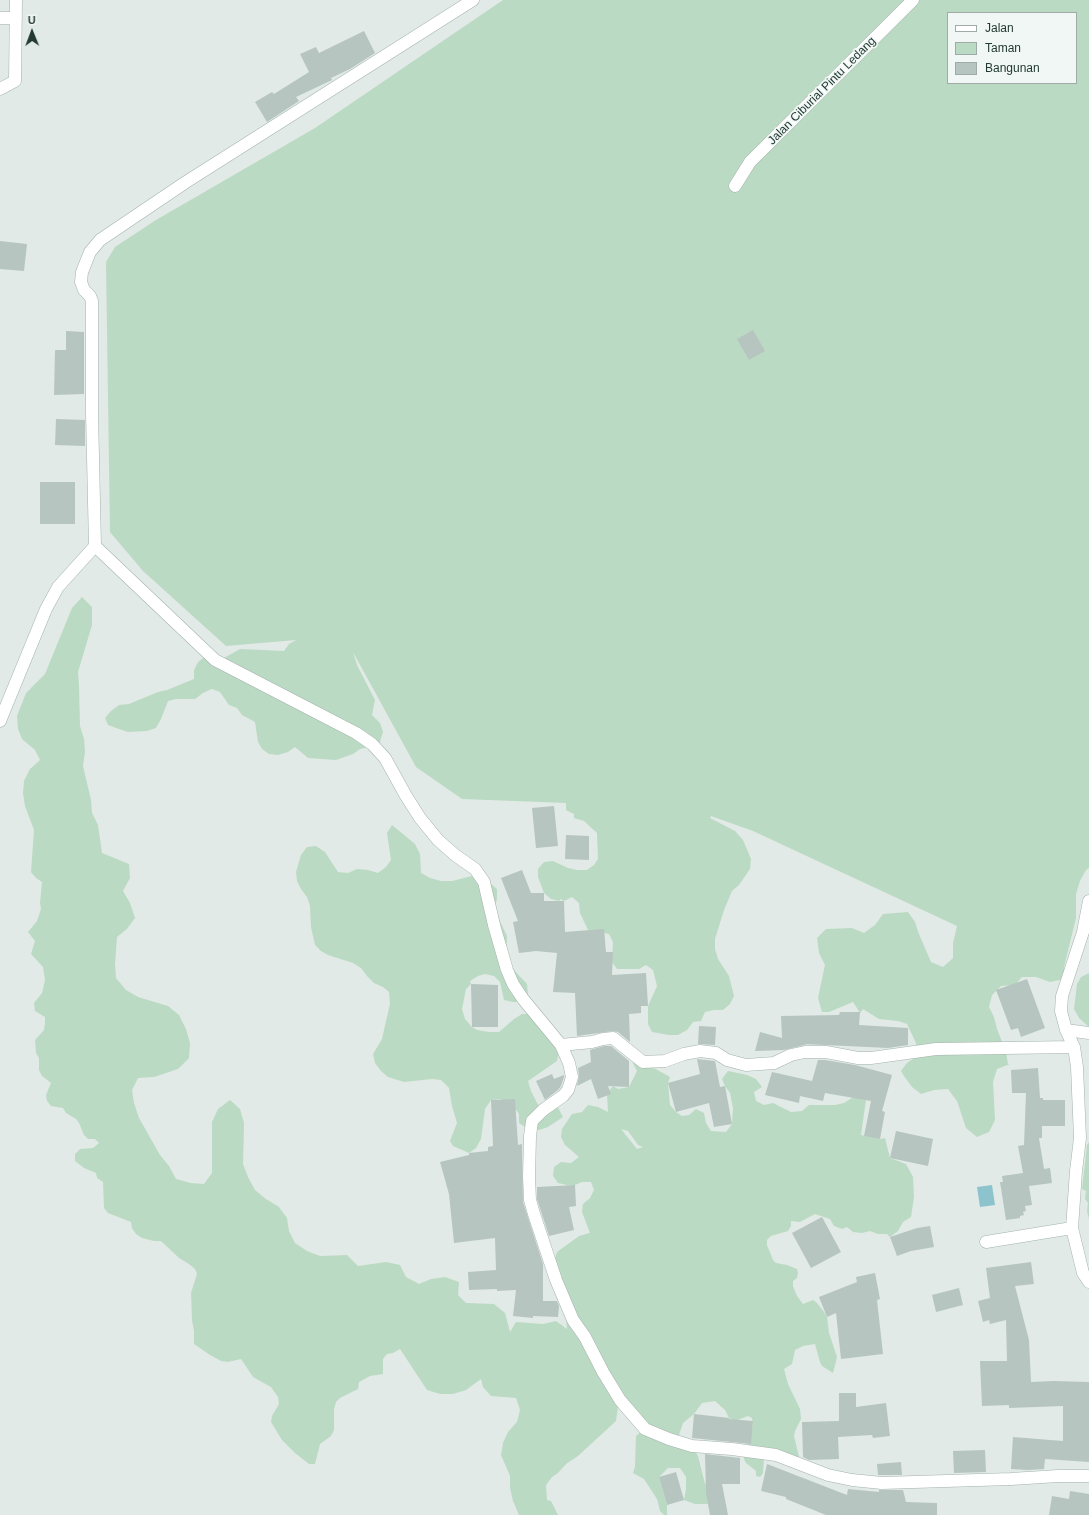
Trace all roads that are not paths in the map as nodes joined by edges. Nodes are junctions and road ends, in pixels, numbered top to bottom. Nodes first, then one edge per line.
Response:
1 (16, 0) edge
2 (473, 0) edge
3 (914, 0) edge
4 (0, 18) edge
5 (16, 18) junction
6 (0, 89) edge
7 (735, 186) dead end
8 (95, 546) junction
9 (0, 721) edge
10 (1089, 901) edge
11 (1066, 1030) junction
12 (1089, 1033) edge
13 (561, 1045) junction
14 (1074, 1047) junction
15 (1072, 1228) junction
16 (986, 1242) dead end
17 (1089, 1282) edge
18 (1089, 1476) edge

1 - 5 street
2 - 8 street
3 - 7 street, Jalan Ciburial Pintu Ledang
4 - 5 street
5 - 6 street
8 - 9 street
8 - 13 street
10 - 11 street
11 - 12 street
11 - 14 street
13 - 14 street
13 - 18 street
14 - 15 street
15 - 16 street
15 - 17 street

